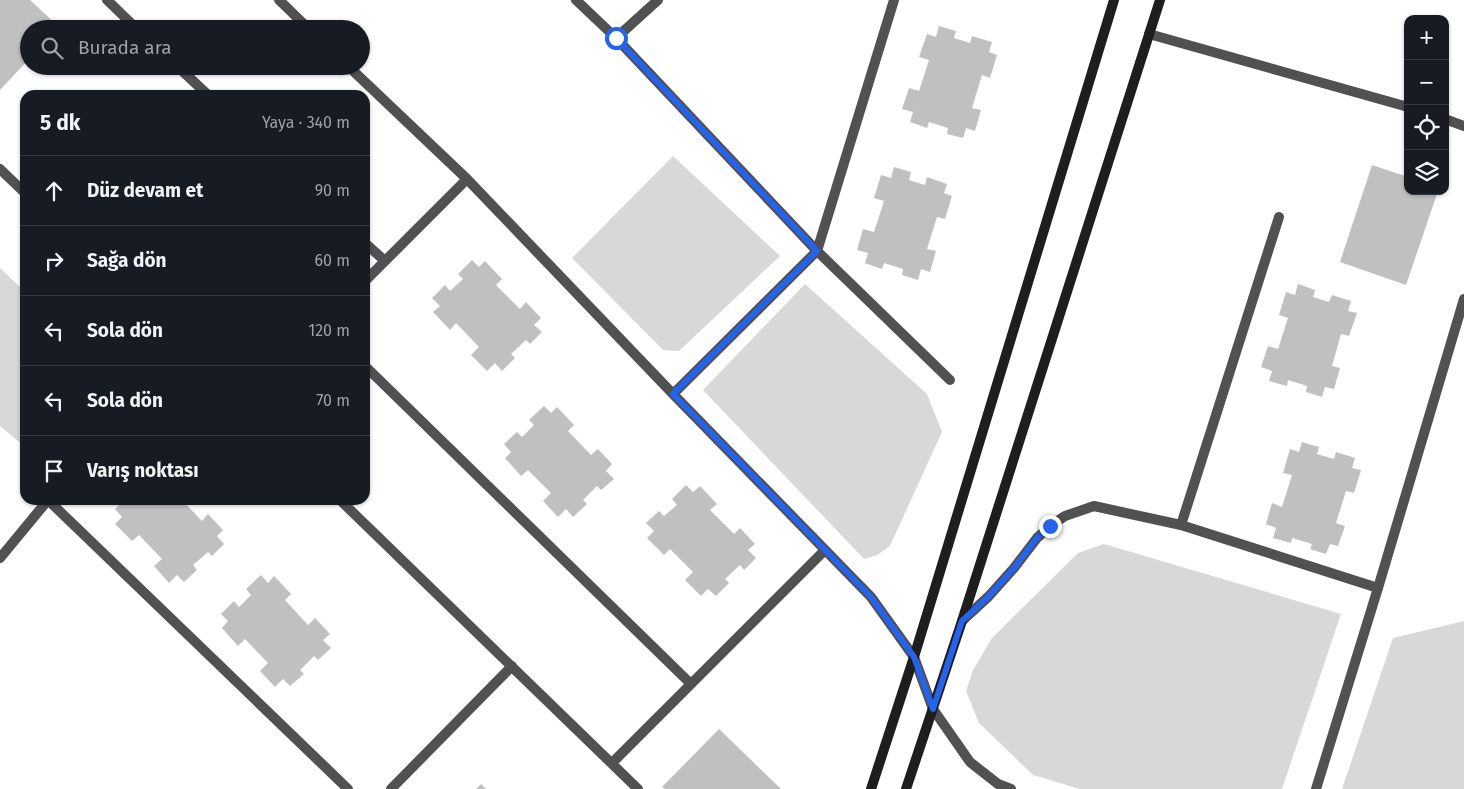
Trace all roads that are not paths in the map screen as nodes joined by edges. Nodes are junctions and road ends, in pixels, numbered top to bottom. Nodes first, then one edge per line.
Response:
1 (107, 0) edge
2 (279, 0) edge
3 (576, 0) edge
4 (658, 0) edge
5 (894, 0) edge
6 (1114, 0) edge
7 (1160, 0) edge
8 (128, 20) edge
9 (300, 20) edge
10 (1149, 34) junction
11 (616, 38) junction
12 (187, 75) edge
13 (357, 75) edge
14 (203, 90) edge
15 (1404, 106) edge
16 (1449, 120) edge
17 (1464, 126) edge
18 (0, 169) edge
19 (467, 179) junction
20 (20, 188) edge
21 (1279, 217) dead end
22 (370, 248) edge
23 (817, 251) junction
24 (384, 261) junction
25 (370, 276) edge
26 (1464, 299) edge
27 (370, 371) edge
28 (950, 380) dead end
29 (673, 394) junction
30 (44, 505) edge
31 (53, 505) edge
32 (345, 505) edge
33 (1181, 525) junction
34 (824, 550) junction
35 (0, 558) edge
36 (1378, 588) junction
37 (962, 621) junction
38 (914, 657) junction
39 (512, 666) junction
40 (691, 684) junction
41 (933, 709) junction
42 (612, 763) junction
43 (348, 789) edge
44 (391, 789) edge
45 (638, 789) edge
46 (871, 789) edge
47 (906, 789) edge
48 (1011, 789) edge
49 (1316, 789) edge

1 - 8 street
2 - 9 street
3 - 11 street
4 - 11 street
5 - 23 street
6 - 38 main road
7 - 10 main road
10 - 15 street
10 - 37 main road
11 - 23 street
12 - 14 street
13 - 19 street
16 - 17 street
18 - 20 street
19 - 24 street
19 - 29 street
21 - 33 street
22 - 24 street
23 - 28 street
23 - 29 street
24 - 25 street
26 - 36 street
27 - 40 street
29 - 34 street
30 - 35 street
31 - 43 street
32 - 39 street
33 - 36 street
33 - 37 street
34 - 38 street
34 - 40 street
36 - 49 street
37 - 41 main road
38 - 41 street
38 - 46 main road
39 - 42 street
39 - 44 street
40 - 42 street
41 - 47 main road
41 - 48 street
42 - 45 street

